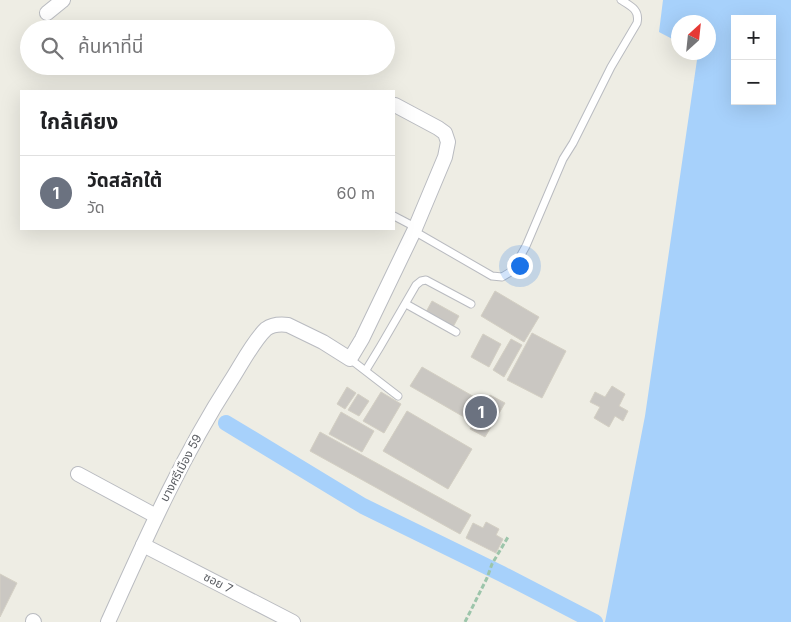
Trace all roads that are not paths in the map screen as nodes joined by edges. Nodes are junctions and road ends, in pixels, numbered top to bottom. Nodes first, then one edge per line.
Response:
1 (63, 0) edge
2 (621, 0) edge
3 (47, 13) dead end
4 (395, 105) edge
5 (395, 217) edge
6 (415, 229) junction
7 (406, 304) junction
8 (471, 304) dead end
9 (456, 332) dead end
10 (350, 359) junction
11 (366, 370) junction
12 (398, 396) dead end
13 (78, 474) dead end
14 (156, 516) junction
15 (143, 544) junction
16 (108, 622) edge
17 (293, 622) edge

1 - 3 street
2 - 6 lane
4 - 6 street
5 - 6 lane
6 - 10 street
7 - 8 lane
7 - 9 lane
7 - 11 lane
10 - 11 lane
10 - 14 street, บางศรีเมือง 59
11 - 12 lane
13 - 14 street
14 - 15 street, บางศรีเมือง 59
15 - 16 street, บางศรีเมือง 59
15 - 17 street, ซอย 7

